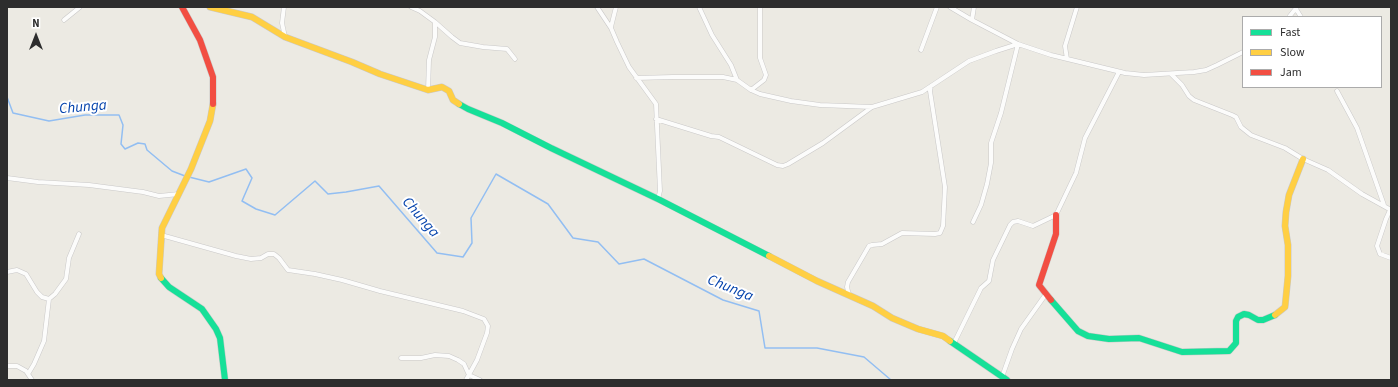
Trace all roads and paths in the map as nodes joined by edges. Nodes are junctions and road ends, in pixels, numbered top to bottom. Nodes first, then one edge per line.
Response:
1 (80, 7) edge
2 (182, 7) edge
3 (210, 7) edge
4 (284, 7) edge
5 (411, 7) edge
6 (597, 7) edge
7 (616, 7) edge
8 (699, 7) edge
9 (760, 7) edge
10 (937, 7) edge
11 (950, 7) edge
12 (974, 7) edge
13 (1077, 7) edge
14 (1296, 8) edge
15 (1290, 16) edge
16 (64, 20) dead end
17 (972, 20) junction
18 (435, 22) junction
19 (611, 28) junction
20 (285, 37) junction
21 (1018, 44) junction
22 (921, 50) dead end
23 (1242, 53) edge
24 (515, 59) dead end
25 (1067, 59) junction
26 (1119, 72) junction
27 (1171, 74) junction
28 (636, 78) junction
29 (737, 80) junction
30 (931, 86) junction
31 (428, 90) junction
32 (751, 90) junction
33 (1337, 91) dead end
34 (872, 107) junction
35 (656, 119) junction
36 (1303, 159) junction
37 (7, 178) edge
38 (179, 194) junction
39 (658, 199) junction
40 (1385, 206) junction
41 (1391, 210) edge
42 (1056, 215) junction
43 (972, 222) dead end
44 (79, 234) dead end
45 (161, 235) junction
46 (1391, 258) edge
47 (7, 272) edge
48 (1046, 294) junction
49 (848, 295) junction
50 (49, 299) junction
51 (954, 344) junction
52 (401, 358) dead end
53 (7, 366) edge
54 (28, 374) junction
55 (468, 375) junction
56 (1004, 378) edge
57 (32, 380) edge
58 (225, 380) edge
59 (466, 380) edge
60 (480, 380) edge

1 - 16 street
2 - 38 street
3 - 20 street
4 - 20 street
5 - 18 street
6 - 19 street
7 - 19 street
8 - 29 street
9 - 32 street
10 - 22 street
11 - 17 street
12 - 17 street
13 - 25 street
14 - 15 street
17 - 21 street
18 - 24 street
18 - 31 street
19 - 28 street
20 - 31 street
21 - 25 street
21 - 30 street
21 - 43 street
23 - 27 street
25 - 26 street
26 - 27 street
26 - 42 street
27 - 36 street
28 - 29 street
28 - 35 street
29 - 32 street
30 - 34 street
30 - 49 street
31 - 39 street
32 - 34 street
33 - 40 street
34 - 35 street
35 - 39 street
36 - 40 street
36 - 48 street
37 - 38 street
38 - 45 street
39 - 49 street
40 - 41 street
41 - 46 street
42 - 48 street
42 - 51 street
44 - 50 street
45 - 55 street
45 - 58 street
47 - 50 street
48 - 56 street
49 - 51 street
50 - 54 street
51 - 56 street
52 - 55 street
53 - 54 street
54 - 57 street
55 - 59 street
55 - 60 street

